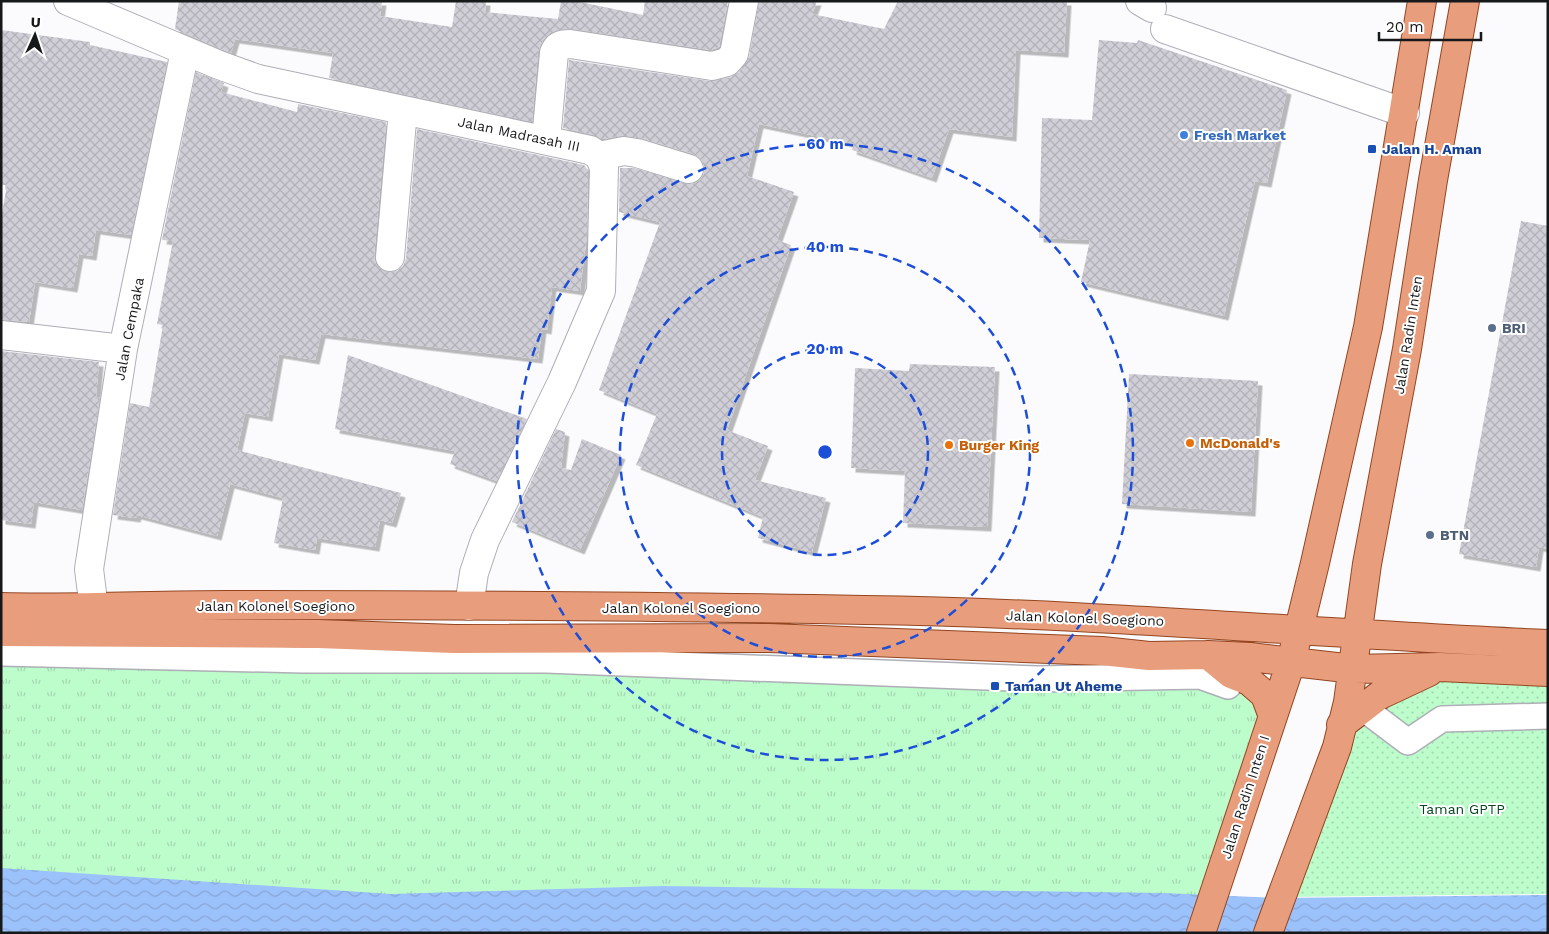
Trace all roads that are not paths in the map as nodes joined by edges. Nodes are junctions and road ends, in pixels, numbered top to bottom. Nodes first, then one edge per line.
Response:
1 (68, 1) edge
2 (744, 1) edge
3 (1422, 1) edge
4 (1465, 1) edge
5 (1152, 13) edge
6 (185, 51) junction
7 (403, 110) junction
8 (1405, 113) junction
9 (546, 140) junction
10 (599, 156) junction
11 (690, 169) dead end
12 (390, 257) dead end
13 (1, 336) edge
14 (124, 349) junction
15 (469, 606) junction
16 (1, 607) edge
17 (94, 609) junction
18 (1299, 630) junction
19 (1, 632) edge
20 (1359, 634) junction
21 (1548, 644) edge
22 (1, 654) edge
23 (1208, 655) junction
24 (1291, 662) junction
25 (1440, 667) junction
26 (1354, 669) junction
27 (1548, 672) edge
28 (1228, 686) dead end
29 (1363, 708) junction
30 (1272, 714) junction
31 (1548, 716) edge
32 (1341, 725) junction
33 (1201, 933) edge
34 (1268, 933) edge

1 - 6 street, Jalan Madrasah III
2 - 9 street
3 - 8 main road
4 - 20 main road, Jalan Radin Inten
5 - 8 street
6 - 7 street, Jalan Madrasah III
6 - 14 street, Jalan Cempaka
7 - 9 street, Jalan Madrasah III
7 - 12 street
8 - 18 main road
9 - 10 street, Jalan Madrasah III
10 - 11 street
10 - 15 street, Jalan Madrasah III
13 - 14 street
14 - 17 street, Jalan Cempaka
15 - 17 main road, Jalan Kolonel Soegiono
15 - 18 main road, Jalan Kolonel Soegiono
16 - 17 main road, Jalan Kolonel Soegiono
18 - 20 main road, Jalan Kolonel Soegiono
18 - 24 main road
19 - 23 main road, Jalan Kolonel Soegiono
20 - 21 main road, Jalan Kolonel Soegiono
20 - 26 main road, Jalan Radin Inten
22 - 28 street
23 - 24 main road, Jalan Kolonel Soegiono
23 - 30 main road
24 - 26 main road, Jalan Kolonel Soegiono
24 - 30 main road, Jalan Radin Inten I
25 - 26 main road, Jalan Kolonel Soegiono
25 - 27 main road, Jalan Kolonel Soegiono
25 - 29 main road
26 - 32 main road
29 - 31 street
29 - 32 main road
30 - 33 main road, Jalan Radin Inten I
32 - 34 main road

